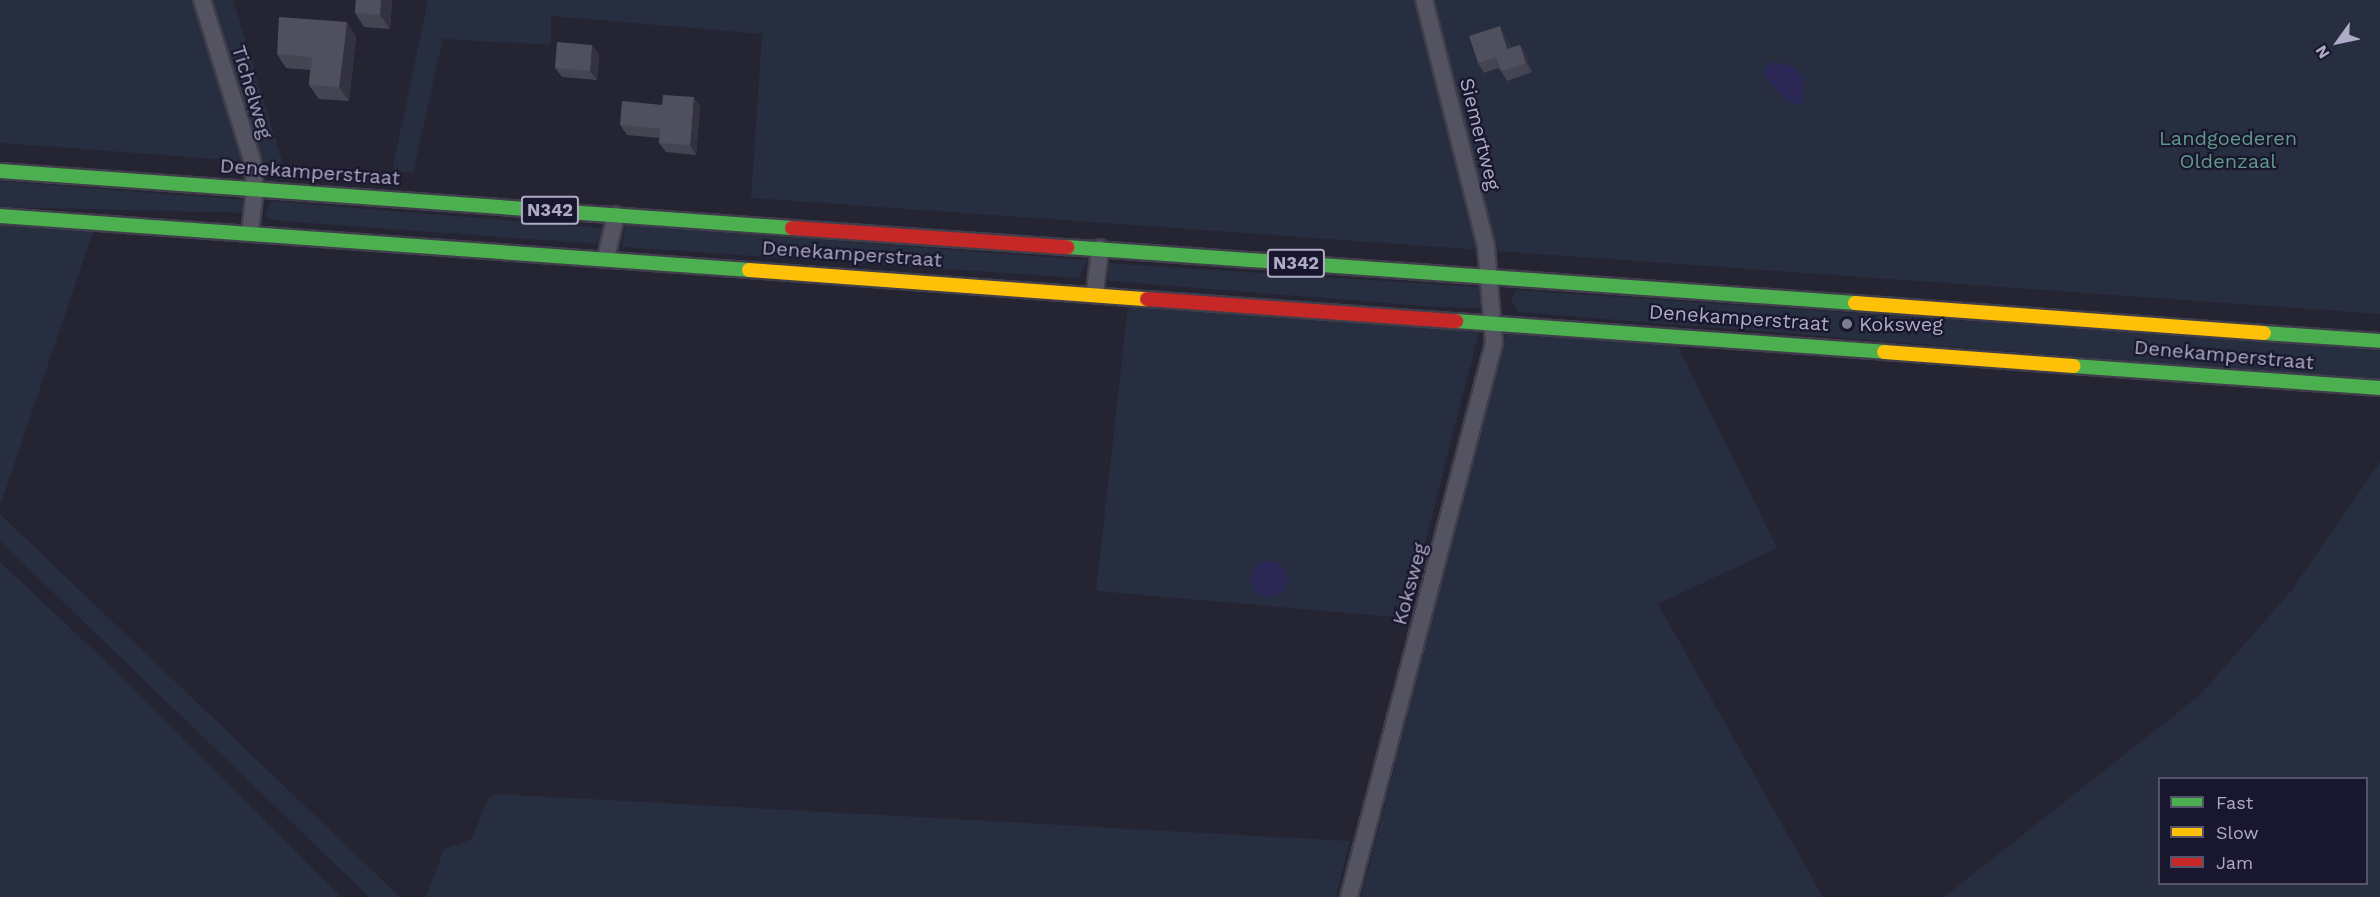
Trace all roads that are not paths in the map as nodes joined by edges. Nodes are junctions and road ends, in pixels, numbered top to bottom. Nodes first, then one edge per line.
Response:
1 (201, 0) edge
2 (1424, 0) edge
3 (0, 171) edge
4 (255, 188) junction
5 (616, 215) junction
6 (0, 216) edge
7 (250, 233) junction
8 (1100, 248) junction
9 (606, 257) junction
10 (1491, 279) junction
11 (1095, 292) junction
12 (1494, 321) junction
13 (2380, 341) edge
14 (2380, 388) edge
15 (1349, 897) edge

1 - 4 street, Tichelweg
2 - 10 street, Siemertweg
3 - 4 main road, Denekamperstraat / N342
4 - 5 main road, Denekamperstraat / N342
4 - 7 street, Tichelweg
5 - 8 main road, Denekamperstraat / N342
5 - 9 street
6 - 7 main road, Denekamperstraat
7 - 9 main road, Denekamperstraat
8 - 10 main road, Denekamperstraat / N342
8 - 11 street
9 - 11 main road, Denekamperstraat
10 - 12 street, Koksweg
10 - 13 main road, Denekamperstraat / N342
11 - 12 main road, Denekamperstraat
12 - 14 main road, Denekamperstraat
12 - 15 street, Koksweg

